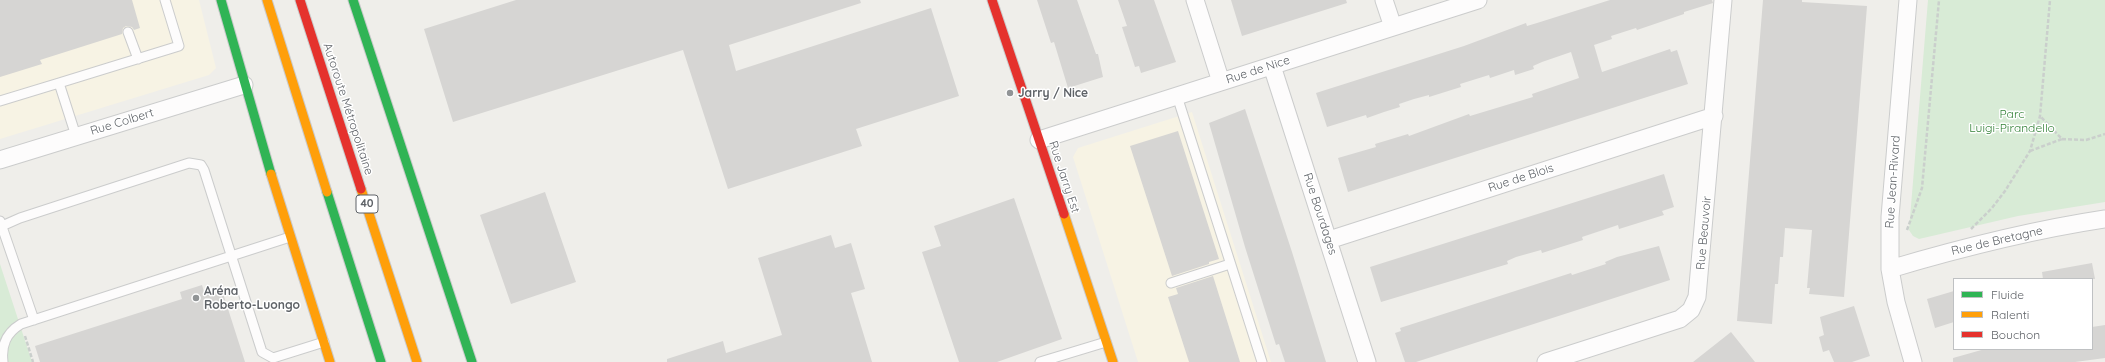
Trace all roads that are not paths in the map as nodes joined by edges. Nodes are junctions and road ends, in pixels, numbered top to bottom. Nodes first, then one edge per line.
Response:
1 (165, 0) edge
2 (220, 0) edge
3 (267, 0) edge
4 (300, 0) edge
5 (353, 0) edge
6 (992, 0) edge
7 (1195, 0) edge
8 (1384, 0) edge
9 (1478, 0) edge
10 (1724, 0) edge
11 (1908, 0) edge
12 (1393, 27) junction
13 (128, 32) dead end
14 (138, 59) junction
15 (1272, 66) junction
16 (1221, 82) junction
17 (59, 83) junction
18 (244, 85) junction
19 (1177, 96) junction
20 (0, 101) edge
21 (1714, 116) junction
22 (76, 136) junction
23 (1039, 140) junction
24 (0, 160) edge
25 (2105, 219) edge
26 (1, 223) edge
27 (290, 237) junction
28 (1329, 240) junction
29 (230, 256) junction
30 (1230, 264) junction
31 (1890, 268) junction
32 (1171, 283) dead end
33 (34, 320) junction
34 (324, 342) junction
35 (1106, 342) junction
36 (3, 362) edge
37 (330, 362) edge
38 (381, 362) edge
39 (417, 362) edge
40 (472, 362) edge
41 (1040, 362) edge
42 (1113, 362) edge
43 (1262, 362) edge
44 (1367, 362) edge
45 (1546, 362) edge
46 (1913, 362) edge

1 - 14 lane
2 - 18 main road
3 - 38 main road
4 - 39 main road, Autoroute Métropolitaine / 40
5 - 40 main road
6 - 23 main road, Rue Jarry Est
7 - 16 street
8 - 12 street
9 - 12 street, Rue de Nice
10 - 21 street, Rue Beauvoir
11 - 31 street, Rue Jean-Rivard
12 - 15 street, Rue de Nice
13 - 14 lane
14 - 17 lane
15 - 16 street, Rue de Nice
15 - 28 street, Rue Bourdages
16 - 19 street, Rue de Nice
17 - 20 lane
17 - 22 lane
18 - 22 street, Rue Colbert
18 - 27 main road
19 - 23 street, Rue de Nice
19 - 30 lane
21 - 28 street, Rue de Blois
21 - 45 street, Rue Beauvoir
22 - 24 street, Rue Colbert
23 - 35 main road, Rue Jarry Est
25 - 31 street, Rue de Bretagne
26 - 29 lane
26 - 33 lane
27 - 29 lane
27 - 34 main road
28 - 44 street, Rue Bourdages
29 - 33 lane
29 - 34 lane
30 - 32 lane
30 - 43 lane
31 - 46 street, Rue Jean-Rivard
33 - 36 lane
34 - 37 main road
35 - 41 lane
35 - 42 main road, Rue Jarry Est

